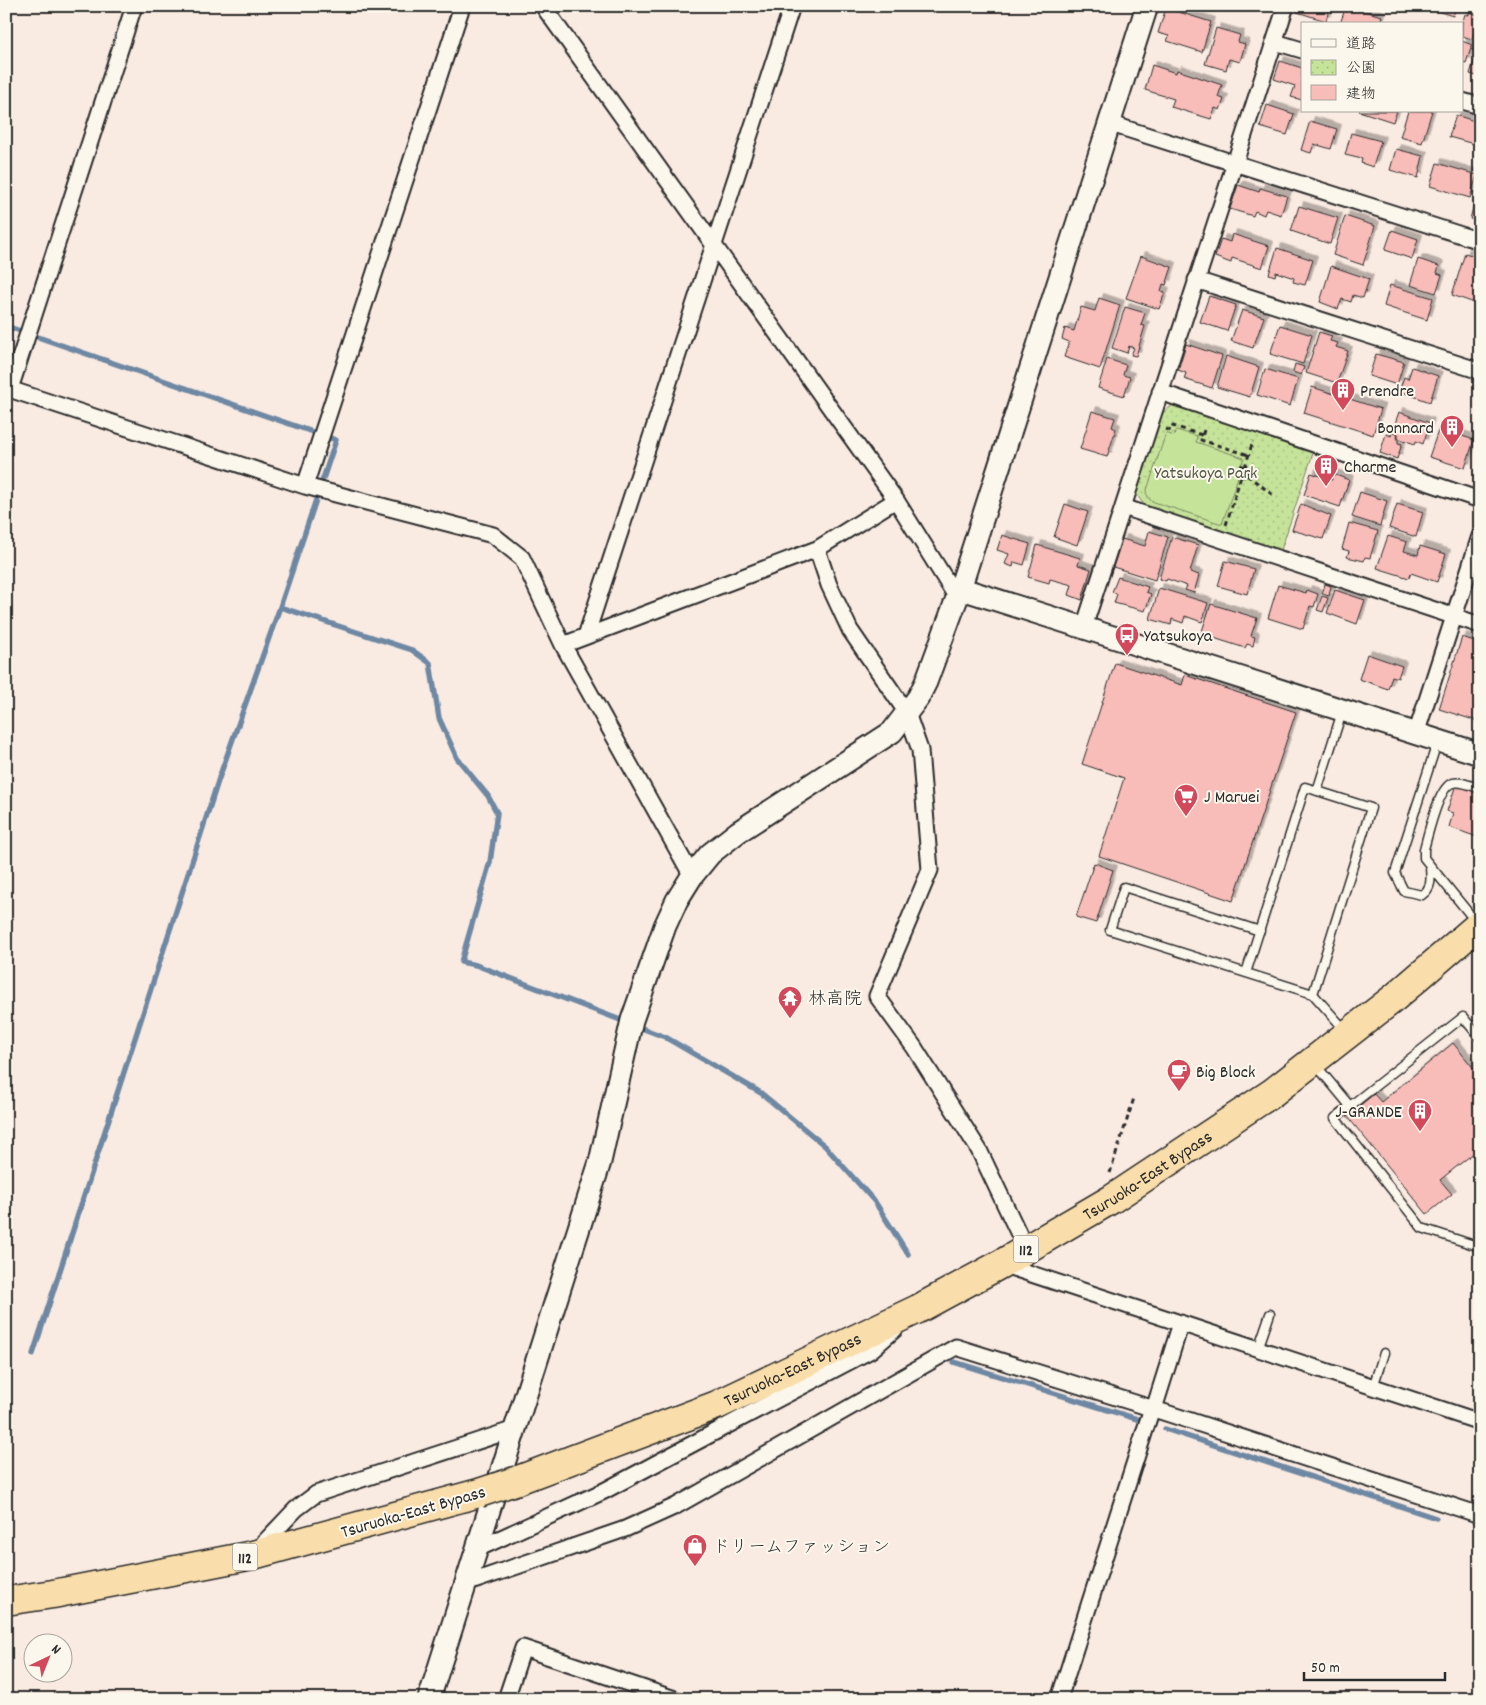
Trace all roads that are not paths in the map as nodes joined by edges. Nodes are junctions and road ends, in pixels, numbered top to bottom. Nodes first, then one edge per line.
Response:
1 (134, 6) edge
2 (462, 6) edge
3 (543, 6) edge
4 (792, 6) edge
5 (1147, 6) edge
6 (1286, 6) edge
7 (1275, 42) junction
8 (1301, 50) edge
9 (1464, 102) edge
10 (1480, 106) edge
11 (1108, 123) junction
12 (1236, 163) junction
13 (1480, 241) edge
14 (714, 247) junction
15 (1196, 280) junction
16 (1480, 371) edge
17 (8, 389) edge
18 (1160, 392) junction
19 (305, 486) junction
20 (896, 500) junction
21 (1480, 500) edge
22 (1123, 507) junction
23 (1480, 536) edge
24 (817, 549) junction
25 (958, 593) junction
26 (1455, 618) junction
27 (1480, 625) edge
28 (1084, 628) junction
29 (586, 636) junction
30 (563, 645) junction
31 (1342, 710) junction
32 (907, 713) junction
33 (1416, 734) junction
34 (1437, 741) junction
35 (1480, 754) edge
36 (1480, 789) edge
37 (1317, 791) junction
38 (1430, 868) junction
39 (692, 876) junction
40 (1479, 925) edge
41 (1260, 930) junction
42 (1246, 973) junction
43 (1313, 994) junction
44 (1348, 1033) junction
45 (1480, 1038) edge
46 (1313, 1061) junction
47 (1350, 1106) junction
48 (1480, 1247) edge
49 (1026, 1249) junction
50 (1001, 1264) junction
51 (918, 1308) junction
52 (1270, 1314) dead end
53 (1181, 1323) junction
54 (1258, 1349) junction
55 (1384, 1353) dead end
56 (1373, 1387) junction
57 (1153, 1408) junction
58 (1480, 1422) edge
59 (515, 1429) junction
60 (1480, 1514) edge
61 (476, 1549) junction
62 (253, 1555) junction
63 (465, 1584) junction
64 (6, 1601) edge
65 (430, 1699) edge
66 (506, 1699) edge
67 (675, 1699) edge
68 (1059, 1699) edge

1 - 17 street
2 - 19 street
3 - 14 street
4 - 14 street
5 - 11 street
6 - 7 street
7 - 8 street
7 - 12 street
9 - 10 street
11 - 12 street
11 - 25 street
12 - 13 street
12 - 15 street
14 - 20 street
14 - 29 street
15 - 16 street
15 - 18 street
17 - 19 street
18 - 21 street
18 - 22 street
19 - 30 street
20 - 24 street
20 - 25 street
22 - 26 street
22 - 28 street
23 - 26 street
24 - 29 street
24 - 32 street
25 - 28 street
25 - 32 street
26 - 27 street
26 - 33 street
28 - 31 street
29 - 30 street
30 - 39 street
31 - 33 street
31 - 37 lane
32 - 39 street
32 - 49 street
33 - 34 street
34 - 35 street
34 - 38 lane
36 - 38 lane
37 - 41 lane
37 - 43 lane
38 - 40 lane
39 - 59 street
40 - 44 highway, Tsuruoka-East Bypass / 112
41 - 42 lane
41 - 42 lane
42 - 43 lane
43 - 44 lane
44 - 46 highway, Tsuruoka-East Bypass / 112
45 - 47 lane
46 - 47 lane
46 - 49 highway, Tsuruoka-East Bypass / 112
47 - 48 lane
49 - 50 highway, Tsuruoka-East Bypass / 112
50 - 51 highway, Tsuruoka-East Bypass / 112
50 - 53 street
51 - 61 street
51 - 62 highway, Tsuruoka-East Bypass / 112, bridge
52 - 54 lane
53 - 54 street
53 - 57 street
54 - 56 street
55 - 56 lane
56 - 58 street
57 - 60 street
57 - 63 street
57 - 68 street
59 - 61 street
59 - 62 street
61 - 63 street
62 - 64 highway, Tsuruoka-East Bypass / 112
63 - 65 street
66 - 67 street

